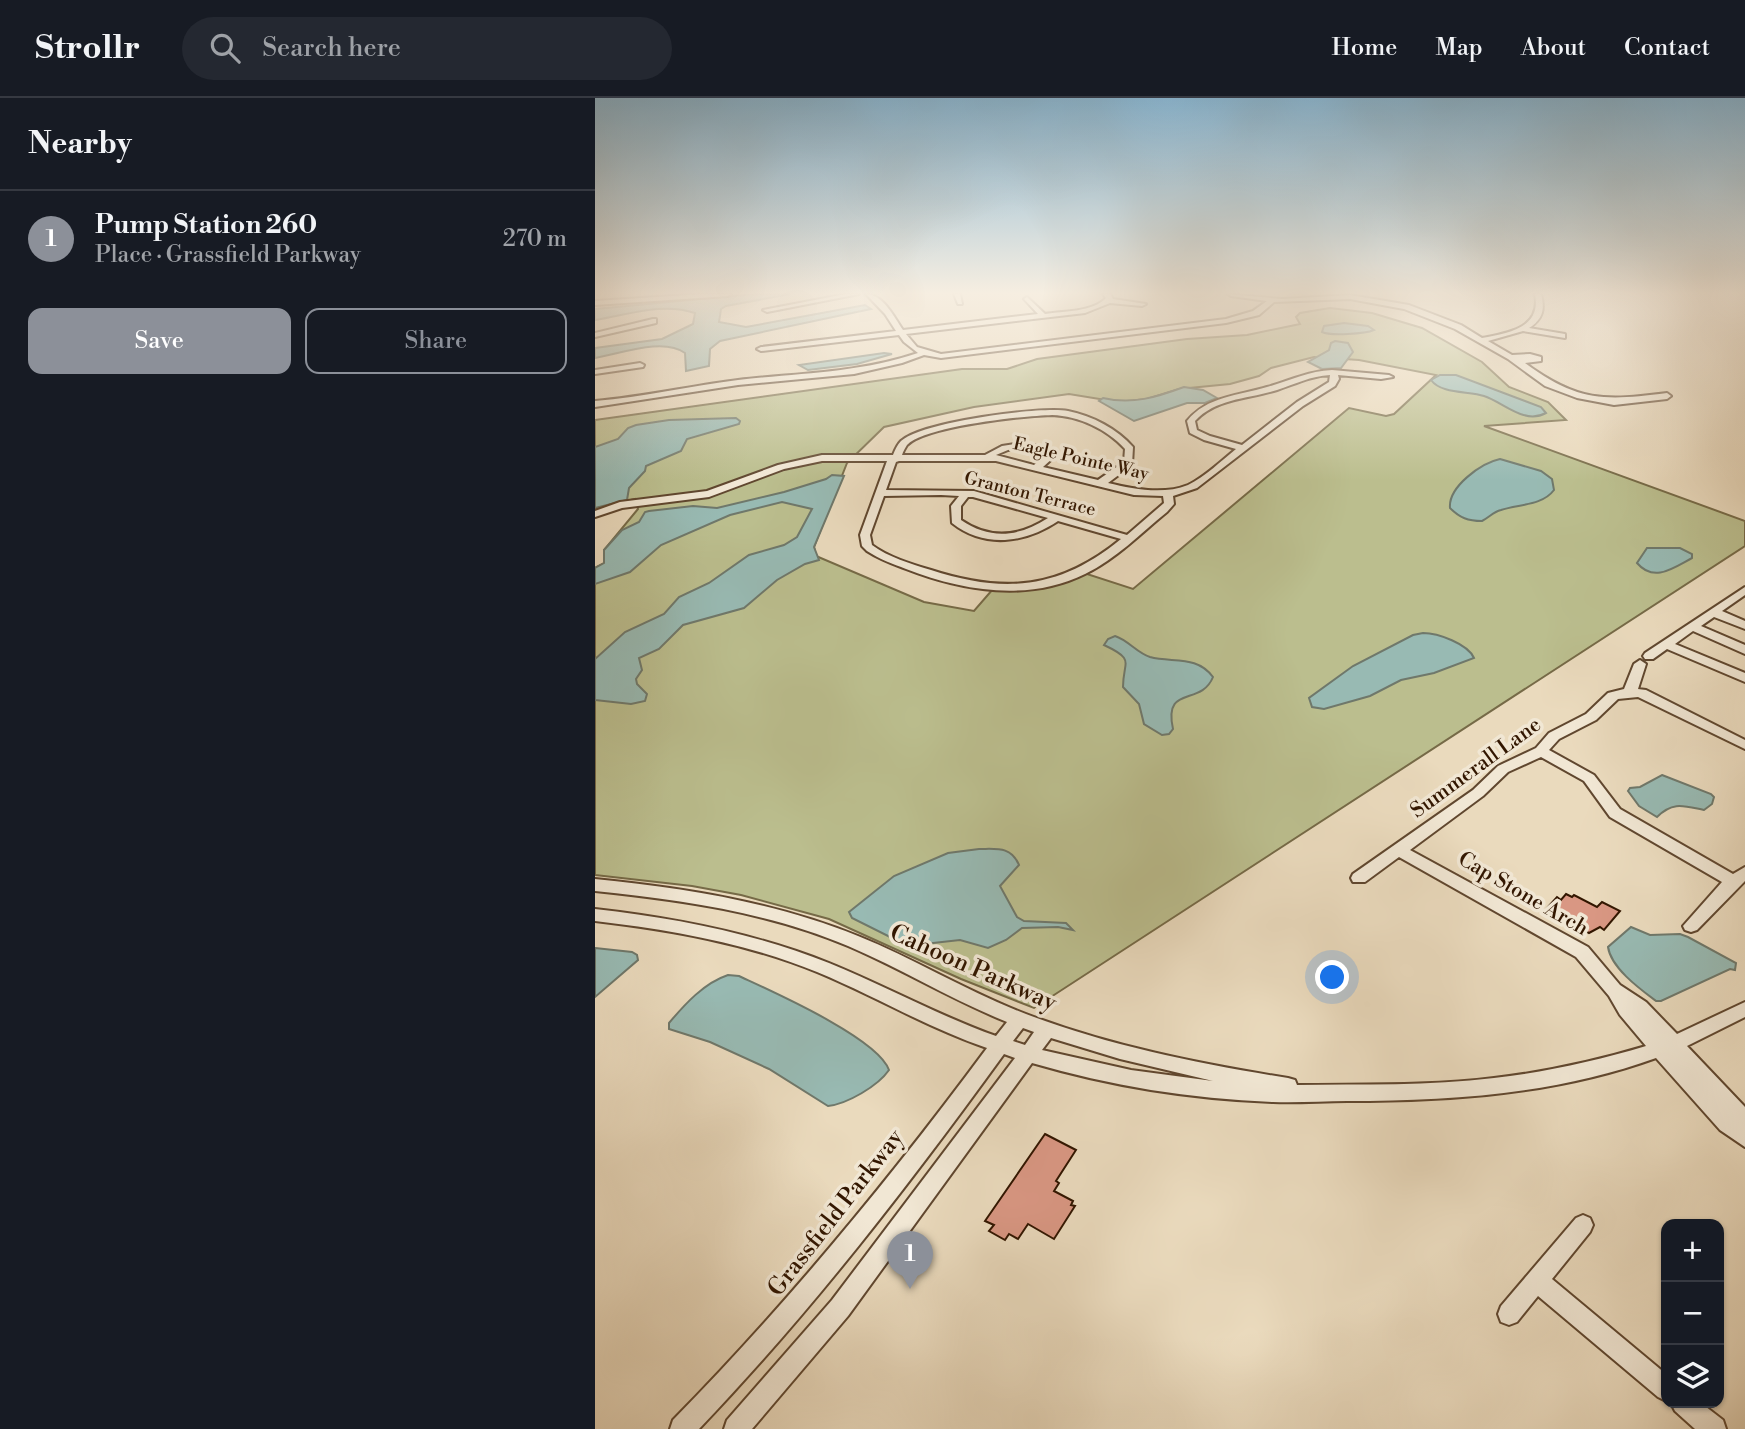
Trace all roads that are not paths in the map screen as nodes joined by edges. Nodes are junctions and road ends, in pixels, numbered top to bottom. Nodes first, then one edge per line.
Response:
1 (915, 356) edge
2 (1509, 356) edge
3 (640, 365) dead end
4 (595, 372) edge
5 (1334, 373) junction
6 (1389, 377) dead end
7 (1667, 396) dead end
8 (595, 404) edge
9 (1244, 448) junction
10 (988, 457) junction
11 (894, 459) junction
12 (1038, 466) junction
13 (1101, 483) junction
14 (881, 493) junction
15 (966, 494) junction
16 (1168, 494) junction
17 (596, 514) edge
18 (1057, 517) junction
19 (1128, 538) junction
20 (1745, 590) edge
21 (1739, 600) edge
22 (1713, 612) junction
23 (1745, 625) edge
24 (1692, 626) junction
25 (1731, 643) junction
26 (1666, 644) junction
27 (1745, 650) edge
28 (1707, 662) junction
29 (1745, 678) edge
30 (1630, 692) junction
31 (1745, 746) edge
32 (1541, 751) junction
33 (1398, 850) junction
34 (1739, 877) edge
35 (1359, 878) dead end
36 (595, 885) edge
37 (595, 915) edge
38 (1691, 926) dead end
39 (1745, 1009) edge
40 (1019, 1018) junction
41 (1047, 1029) junction
42 (999, 1045) junction
43 (1667, 1046) junction
44 (1029, 1055) junction
45 (1333, 1093) junction
46 (1745, 1120) edge
47 (1745, 1138) edge
48 (1583, 1225) dead end
49 (1537, 1281) junction
50 (1509, 1314) dead end
51 (1661, 1385) edge
52 (1689, 1408) edge
53 (682, 1429) edge
54 (736, 1429) edge
55 (1714, 1429) edge

1 - 8 street
2 - 7 street
3 - 4 street
5 - 6 street
5 - 9 street, Eagle Pointe Way
5 - 9 street
9 - 16 street, Eagle Pointe Way
10 - 11 street, Eagle Pointe Way
10 - 12 street, Eagle Pointe Way
10 - 12 street
11 - 13 street
11 - 14 street
11 - 17 street, Eagle Pointe Way
12 - 13 street, Eagle Pointe Way
13 - 16 street, Eagle Pointe Way
14 - 15 street, Granton Terrace
14 - 19 street
15 - 18 street, Granton Terrace
15 - 18 street
16 - 19 street
18 - 19 street, Granton Terrace
20 - 21 street
21 - 22 street
22 - 23 street
22 - 24 street
24 - 25 street
24 - 26 street
25 - 27 street
25 - 28 street
26 - 28 street
26 - 30 street
28 - 29 street
30 - 31 street
30 - 32 street, Summerall Lane
32 - 33 street, Summerall Lane
32 - 34 street
33 - 35 street, Summerall Lane
33 - 43 street, Cap Stone Arch
34 - 38 street
36 - 40 street, Cahoon Parkway
37 - 42 street, Cahoon Parkway
39 - 43 street, Cahoon Parkway
40 - 41 street, Cahoon Parkway
40 - 42 street, Grassfield Parkway
41 - 44 street
41 - 45 street, Cahoon Parkway
42 - 44 street, Cahoon Parkway
42 - 53 street, Grassfield Parkway
43 - 45 street, Cahoon Parkway
43 - 46 street
43 - 47 street
44 - 45 street, Cahoon Parkway
44 - 54 street
48 - 49 street
49 - 50 street
49 - 51 street
52 - 55 street

